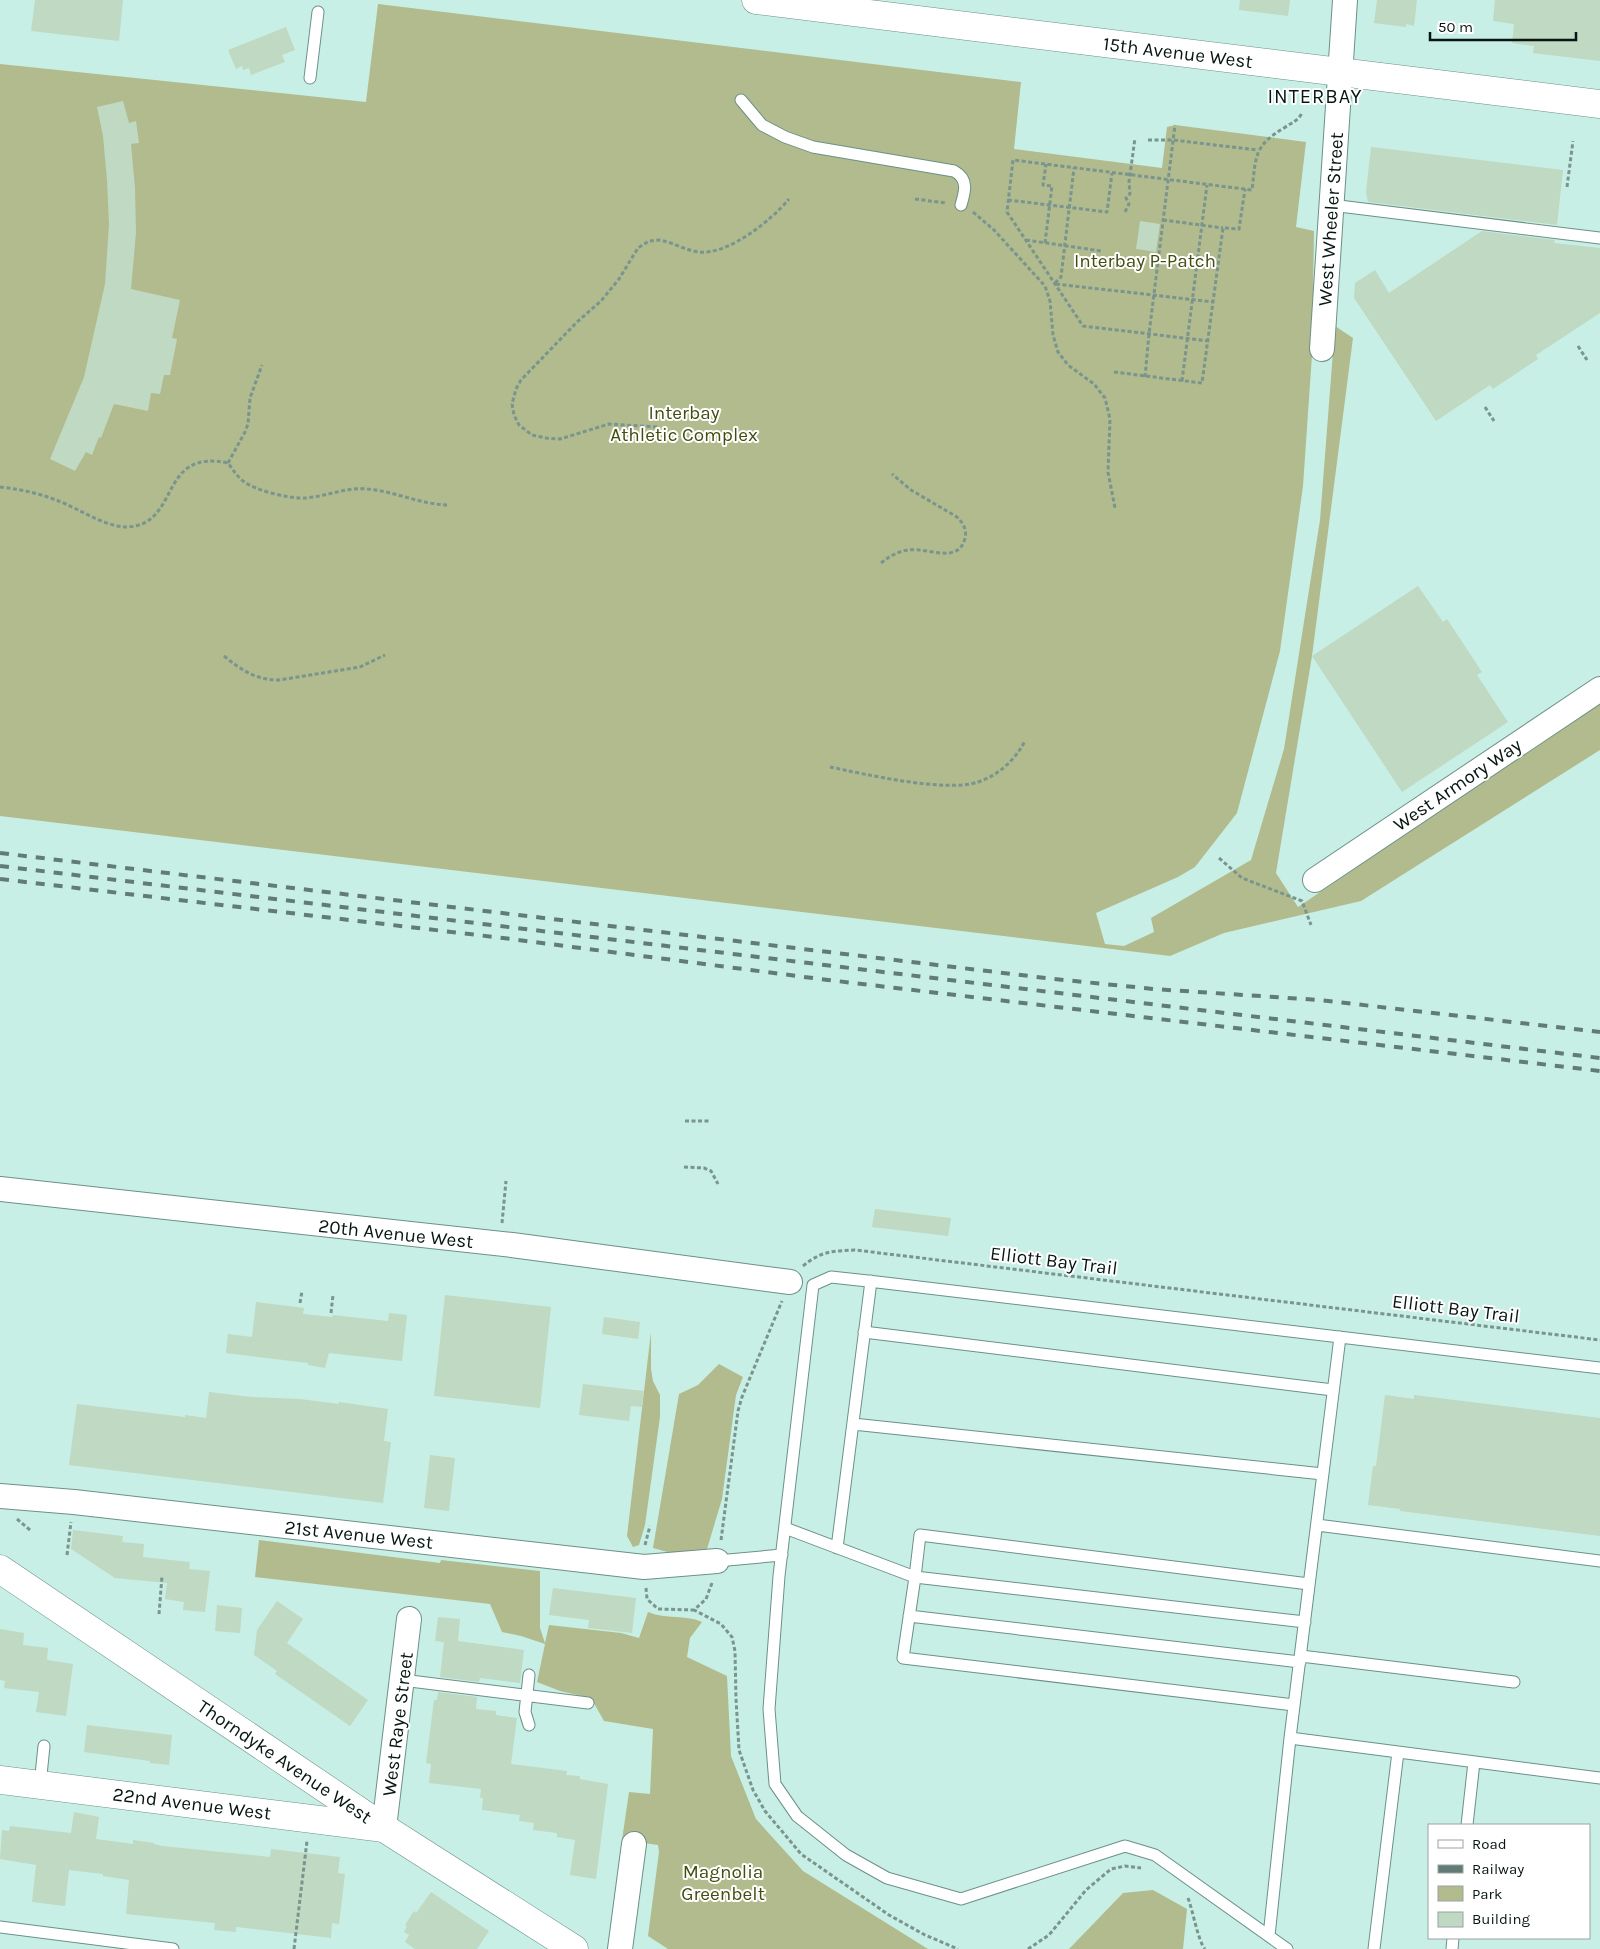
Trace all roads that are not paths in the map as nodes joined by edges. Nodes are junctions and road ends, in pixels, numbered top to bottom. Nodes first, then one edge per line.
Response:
1 (762, 0) edge
2 (1344, 0) edge
3 (318, 12) dead end
4 (1339, 73) junction
5 (310, 78) dead end
6 (741, 100) dead end
7 (1600, 104) edge
8 (961, 205) road end
9 (1331, 206) junction
10 (1600, 238) edge
11 (1322, 349) dead end
12 (1600, 689) edge
13 (1315, 880) dead end
14 (0, 1189) edge
15 (790, 1282) road end
16 (871, 1282) junction
17 (864, 1332) junction
18 (1340, 1337) junction
19 (1600, 1368) edge
20 (1333, 1390) junction
21 (853, 1424) junction
22 (1323, 1474) junction
23 (0, 1496) edge
24 (1317, 1525) junction
25 (785, 1528) junction
26 (837, 1548) junction
27 (719, 1554) joint
28 (782, 1556) junction
29 (1600, 1561) edge
30 (0, 1569) edge
31 (915, 1577) junction
32 (1309, 1584) junction
33 (910, 1616) junction
34 (409, 1620) dead end
35 (1305, 1622) junction
36 (1300, 1659) junction
37 (529, 1674) dead end
38 (402, 1680) junction
39 (1514, 1682) dead end
40 (526, 1694) junction
41 (588, 1703) dead end
42 (1294, 1705) junction
43 (529, 1725) dead end
44 (1290, 1738) junction
45 (44, 1746) dead end
46 (1398, 1752) junction
47 (1474, 1762) junction
48 (1600, 1778) edge
49 (0, 1780) edge
50 (40, 1785) junction
51 (1467, 1824) edge
52 (384, 1828) junction
53 (634, 1844) dead end
54 (0, 1927) edge
55 (1268, 1936) junction
56 (173, 1949) edge
57 (574, 1949) edge
58 (620, 1949) edge
59 (1287, 1949) edge
60 (1374, 1949) edge

1 - 4 main road, 15th Avenue West
2 - 4 street, West Wheeler Street
3 - 5 lane
4 - 7 main road, 15th Avenue West
4 - 9 street, West Wheeler Street
6 - 8 lane
9 - 10 lane
9 - 11 street, West Wheeler Street
12 - 13 street, West Armory Way
14 - 15 street, 20th Avenue West
16 - 17 lane
16 - 18 lane
16 - 25 lane
17 - 20 lane
17 - 21 lane
18 - 19 lane
18 - 20 lane
20 - 22 lane
21 - 22 lane
21 - 26 lane
22 - 24 lane
23 - 27 street, 21st Avenue West
24 - 29 lane
24 - 32 lane
25 - 26 lane
25 - 28 lane
26 - 31 lane
27 - 28 lane
28 - 55 lane
30 - 52 main road, Thorndyke Avenue West
31 - 32 lane
31 - 33 lane
31 - 35 lane
32 - 35 lane
33 - 36 lane
33 - 42 lane
34 - 38 street, West Raye Street
35 - 36 lane
36 - 39 lane
36 - 42 lane
37 - 40 lane
38 - 40 lane
38 - 52 street, West Raye Street
40 - 41 lane
40 - 43 lane
42 - 44 lane
44 - 46 lane
44 - 55 lane
45 - 50 lane
46 - 47 lane
46 - 60 lane
47 - 48 lane
47 - 51 lane
49 - 50 main road, 22nd Avenue West
50 - 52 main road, 22nd Avenue West
52 - 57 main road, Thorndyke Avenue West
53 - 58 street
54 - 56 lane
55 - 59 lane

